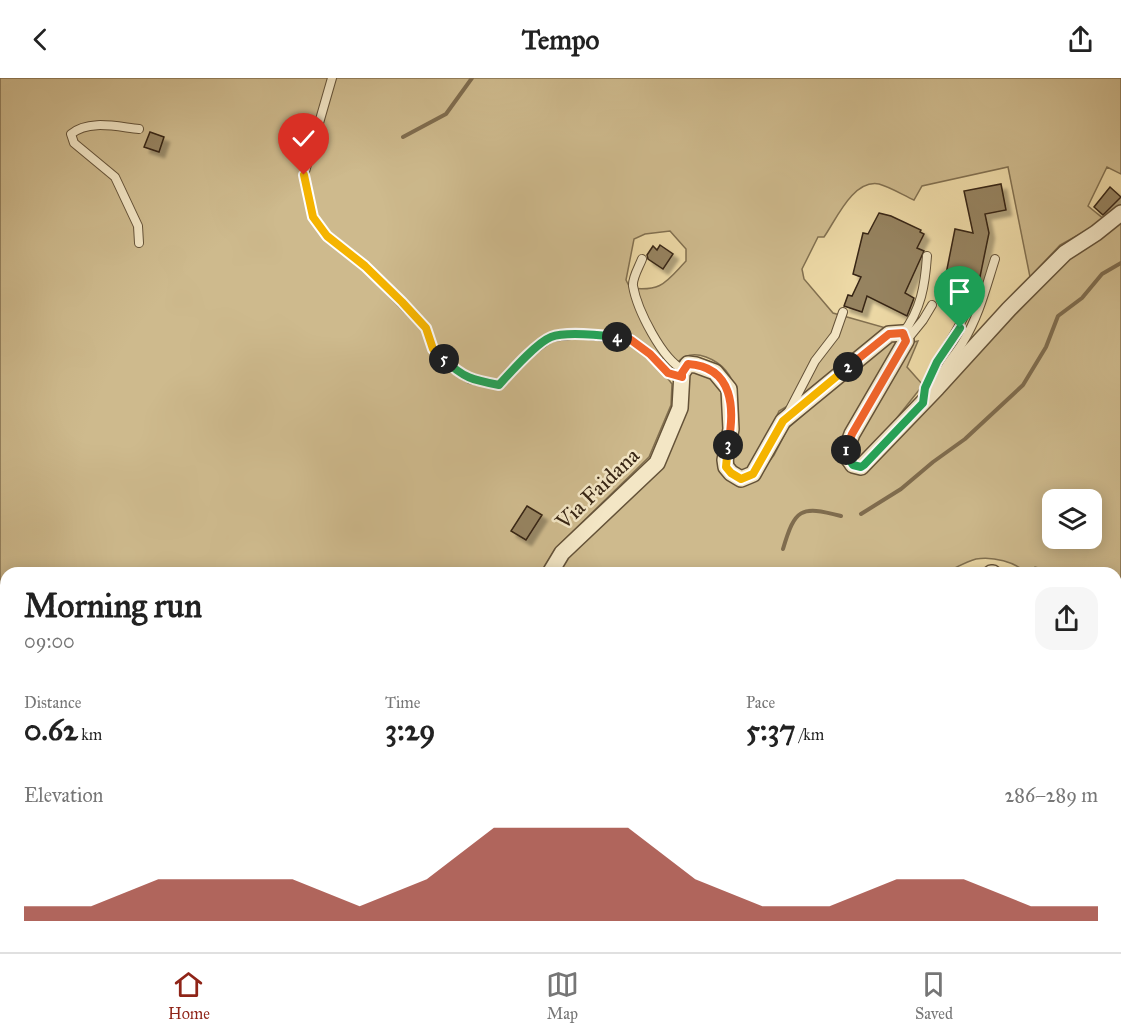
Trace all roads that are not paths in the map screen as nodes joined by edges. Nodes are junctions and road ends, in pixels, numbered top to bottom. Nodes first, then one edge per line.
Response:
1 (332, 78) edge
2 (139, 129) dead end
3 (1121, 213) edge
4 (139, 243) dead end
5 (927, 256) dead end
6 (642, 259) dead end
7 (995, 259) dead end
8 (932, 305) dead end
9 (966, 311) dead end
10 (843, 312) dead end
11 (905, 337) junction
12 (683, 373) junction
13 (937, 388) junction
14 (923, 403) junction
15 (787, 418) junction
16 (554, 567) edge

1 - 12 lane
2 - 4 lane
3 - 13 street
5 - 11 lane
6 - 12 lane
7 - 13 lane
8 - 11 lane
9 - 14 lane
10 - 15 lane
11 - 14 street
11 - 15 street
12 - 15 street
12 - 16 street, Via Faidana
13 - 14 street

